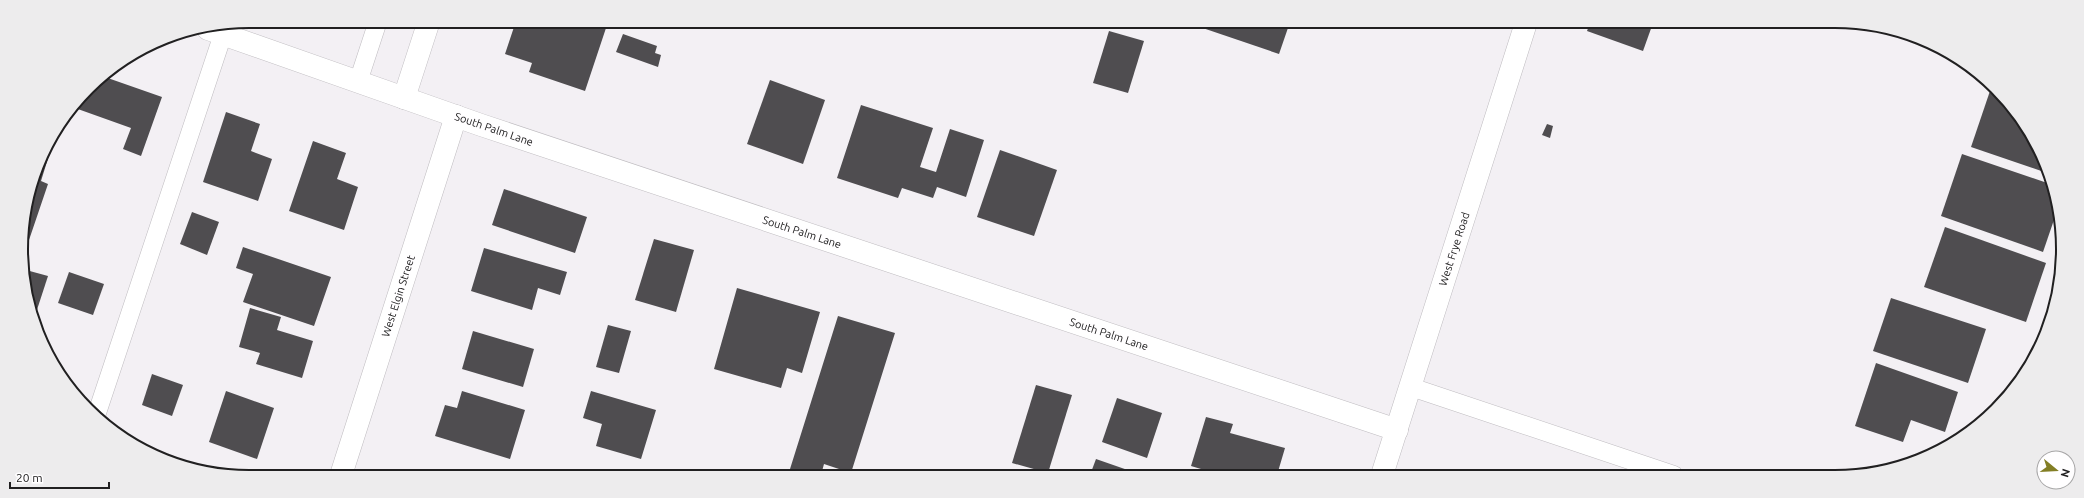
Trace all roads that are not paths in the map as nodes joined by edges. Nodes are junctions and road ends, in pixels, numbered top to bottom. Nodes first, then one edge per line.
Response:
1 (376, 28) edge
2 (427, 28) edge
3 (1524, 28) edge
4 (215, 32) edge
5 (358, 82) junction
6 (404, 98) junction
7 (456, 116) junction
8 (1411, 387) junction
9 (98, 410) edge
10 (1396, 430) junction
11 (343, 470) edge
12 (1384, 470) edge
13 (1659, 470) edge

1 - 5 lane
2 - 6 street
3 - 8 street, West Frye Road
4 - 5 street, South Palm Lane
4 - 9 lane
5 - 6 street, South Palm Lane
6 - 7 street, South Palm Lane
7 - 10 street, South Palm Lane
7 - 11 street, West Elgin Street
8 - 10 street, West Frye Road
8 - 13 lane
10 - 12 street, West Frye Road

